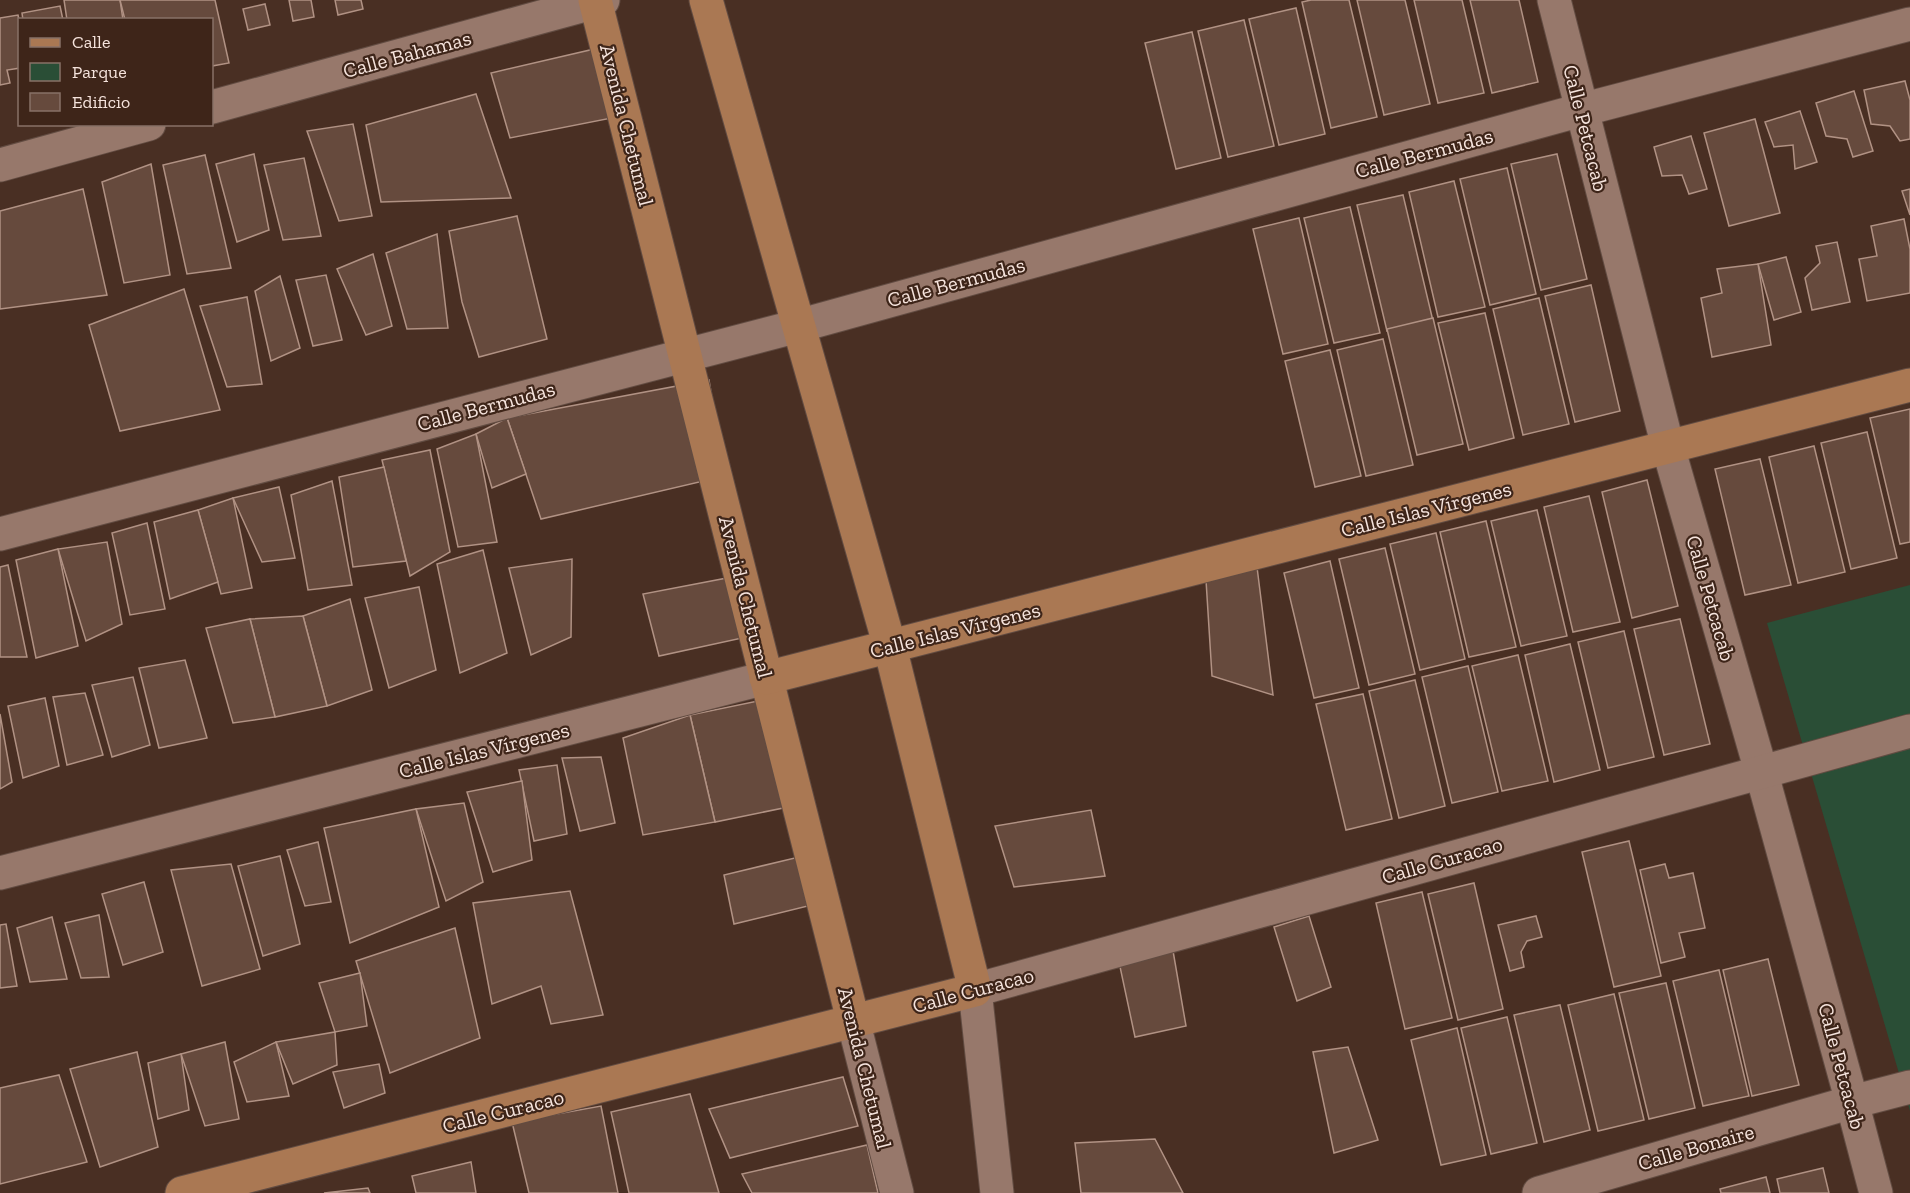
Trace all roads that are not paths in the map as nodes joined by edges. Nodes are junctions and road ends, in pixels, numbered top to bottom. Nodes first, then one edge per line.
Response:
1 (706, 0) edge
2 (1554, 0) edge
3 (598, 1) edge
4 (1910, 24) edge
5 (213, 107) edge
6 (1581, 110) junction
7 (142, 126) edge
8 (0, 165) edge
9 (798, 326) junction
10 (684, 354) junction
11 (1910, 384) edge
12 (1668, 447) junction
13 (0, 534) edge
14 (890, 647) junction
15 (766, 678) junction
16 (1910, 731) edge
17 (1761, 771) junction
18 (0, 873) edge
19 (975, 990) junction
20 (853, 1020) junction
21 (1910, 1087) edge
22 (1852, 1102) junction
23 (182, 1193) edge
24 (897, 1193) edge
25 (996, 1193) edge
26 (1539, 1193) edge
27 (1876, 1193) edge

1 - 9 main road
2 - 6 street, Calle Petcacab
3 - 5 street, Calle Bahamas
3 - 10 main road, Avenida Chetumal
4 - 6 street, Calle Bermudas
6 - 9 street, Calle Bermudas
6 - 12 street, Calle Petcacab
7 - 8 street
9 - 10 street, Calle Bermudas
9 - 14 main road
10 - 13 street, Calle Bermudas
10 - 15 main road, Avenida Chetumal
11 - 12 main road, Calle Islas Vírgenes
12 - 14 main road, Calle Islas Vírgenes
12 - 17 street, Calle Petcacab
14 - 15 main road, Calle Islas Vírgenes
14 - 19 main road
15 - 18 street, Calle Islas Vírgenes
15 - 20 main road, Avenida Chetumal
16 - 17 street, Calle Curacao
17 - 19 street, Calle Curacao
17 - 22 street, Calle Petcacab
19 - 20 main road, Calle Curacao
19 - 25 street
20 - 23 main road, Calle Curacao
20 - 24 street, Avenida Chetumal
21 - 22 street, Calle Bonaire
22 - 26 street, Calle Bonaire
22 - 27 street, Calle Petcacab

